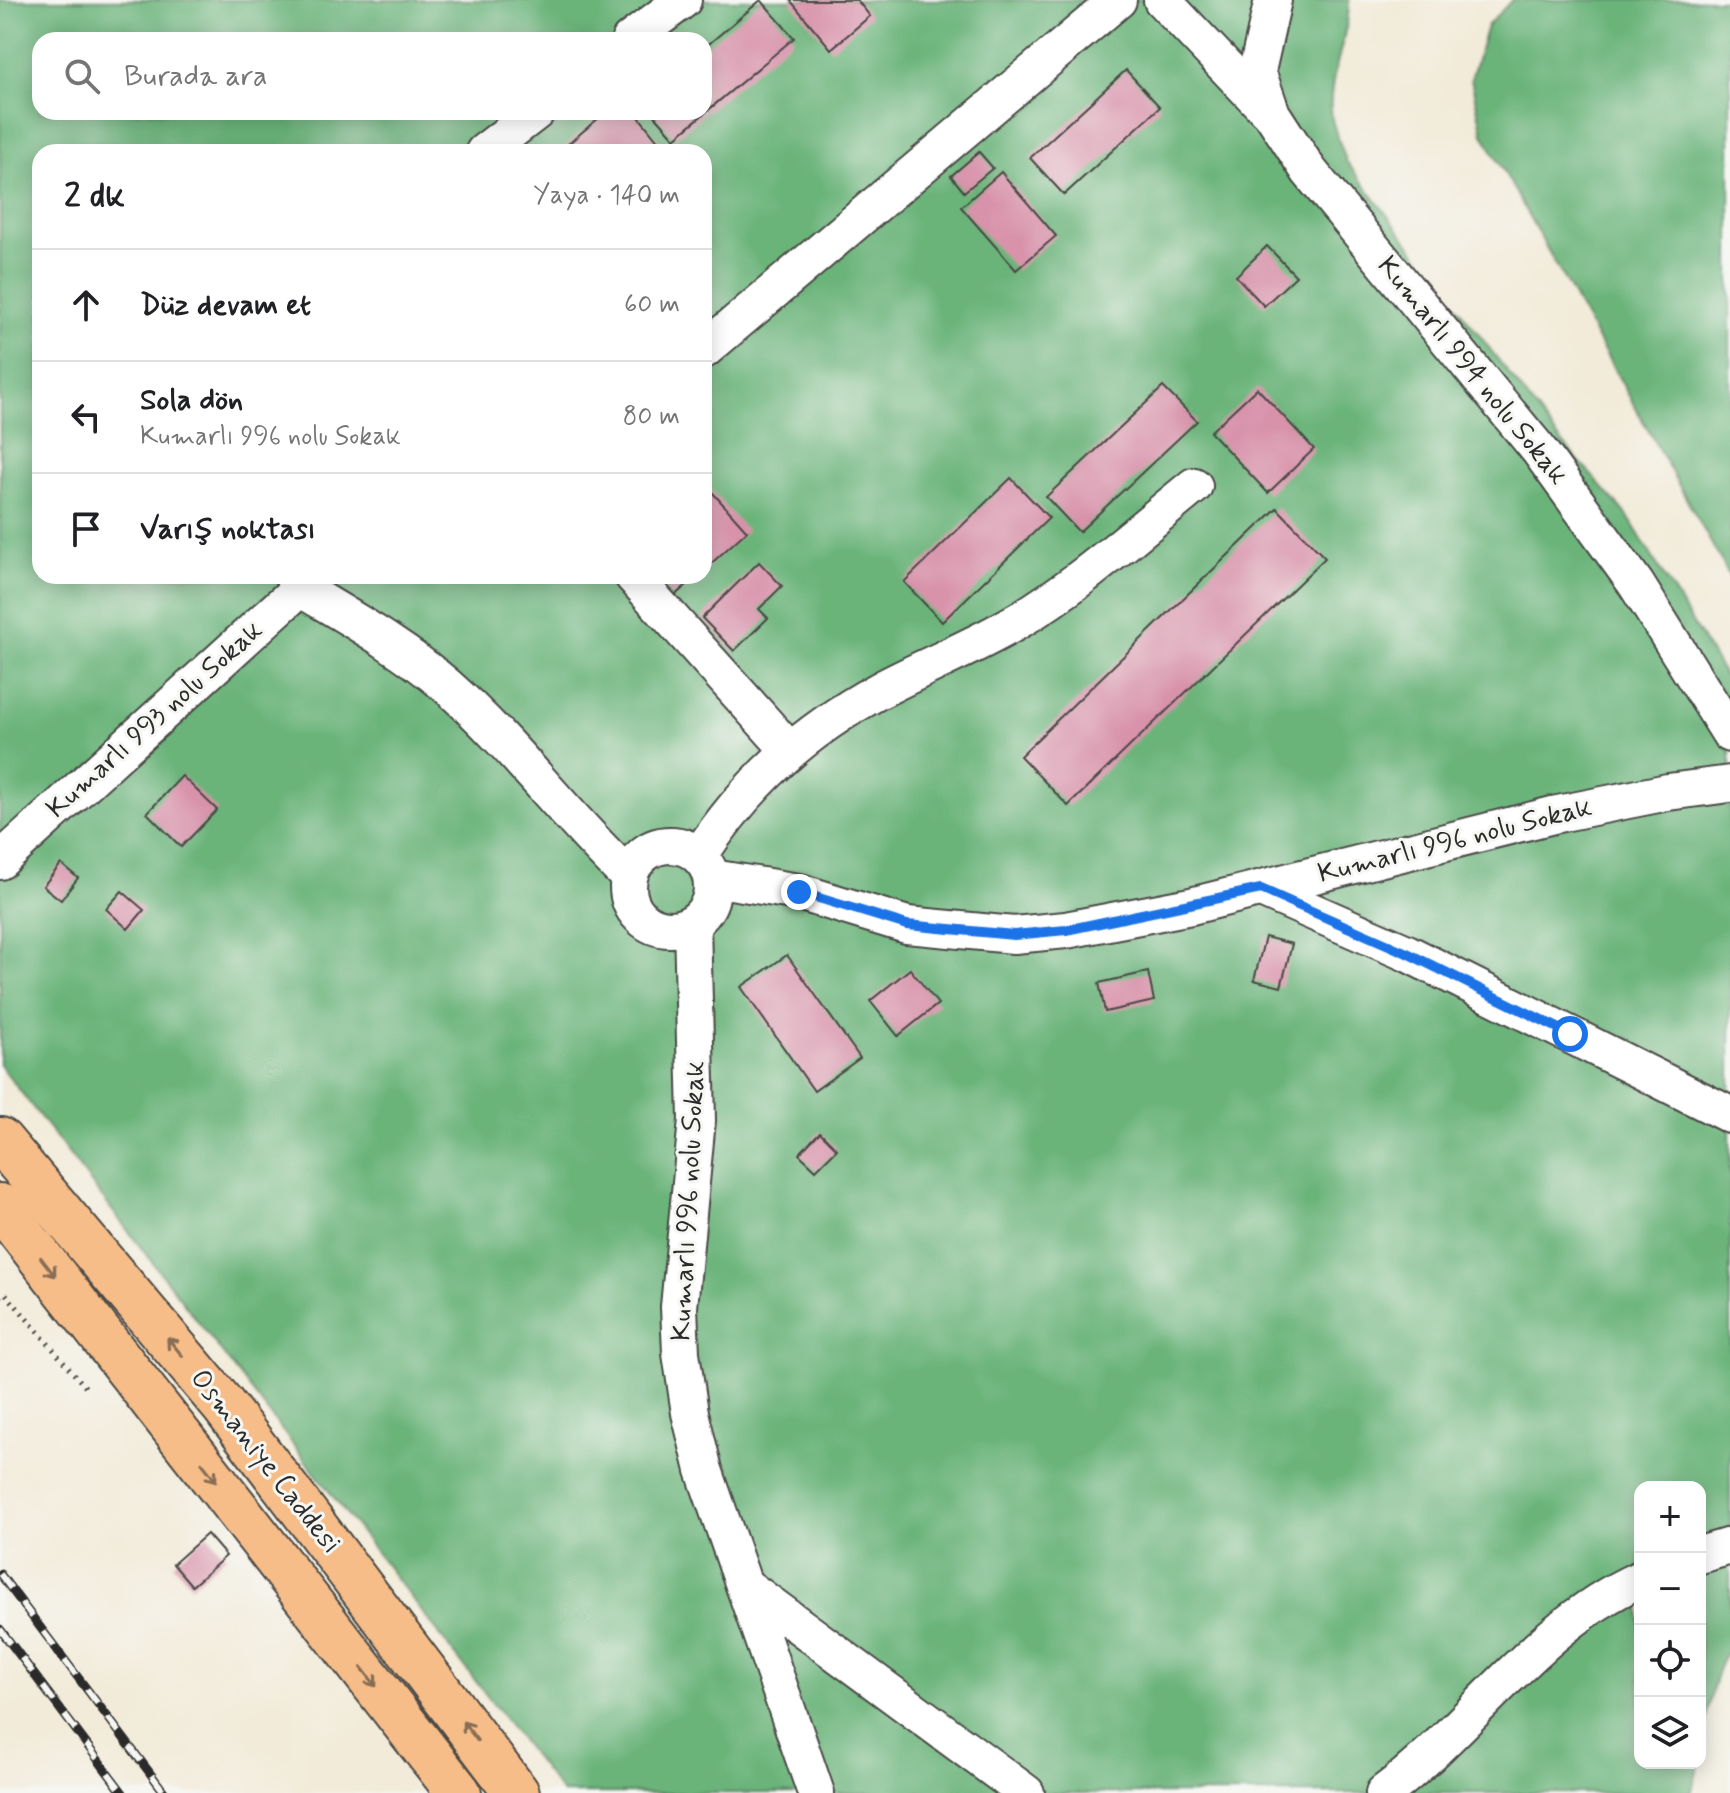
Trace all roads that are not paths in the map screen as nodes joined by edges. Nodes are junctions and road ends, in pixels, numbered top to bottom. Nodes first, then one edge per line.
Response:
1 (683, 0) edge
2 (1118, 0) edge
3 (1162, 0) edge
4 (1273, 0) edge
5 (641, 32) edge
6 (1272, 114) junction
7 (526, 120) edge
8 (494, 144) edge
9 (712, 343) edge
10 (1194, 486) dead end
11 (294, 584) edge
12 (299, 584) edge
13 (640, 584) edge
14 (1730, 734) edge
15 (790, 751) junction
16 (1730, 784) edge
17 (1, 858) edge
18 (706, 867) junction
19 (629, 877) junction
20 (1261, 889) junction
21 (692, 924) junction
22 (1730, 1115) edge
23 (0, 1140) edge
24 (0, 1206) edge
25 (1730, 1546) edge
26 (1706, 1553) edge
27 (1634, 1582) edge
28 (744, 1585) junction
29 (459, 1793) edge
30 (517, 1793) edge
31 (816, 1793) edge
32 (1026, 1793) edge
33 (1384, 1793) edge

1 - 5 street
2 - 9 street
3 - 6 street
4 - 6 street, Kumarlı 994 nolu Sokak
6 - 14 street, Kumarlı 994 nolu Sokak
7 - 8 street
10 - 15 street
11 - 17 street, Kumarlı 993 nolu Sokak
12 - 19 street
13 - 15 street
15 - 18 street
16 - 20 street, Kumarlı 996 nolu Sokak
18 - 19 street
18 - 20 street, Kumarlı 996 nolu Sokak
18 - 21 street
19 - 21 street
20 - 22 street
21 - 28 street, Kumarlı 996 nolu Sokak
30 -> 23 highway, Osmaniye Caddesi
24 -> 29 highway
25 - 26 street
27 - 33 street
28 - 31 street, Kumarlı 996 nolu Sokak
28 - 32 street

